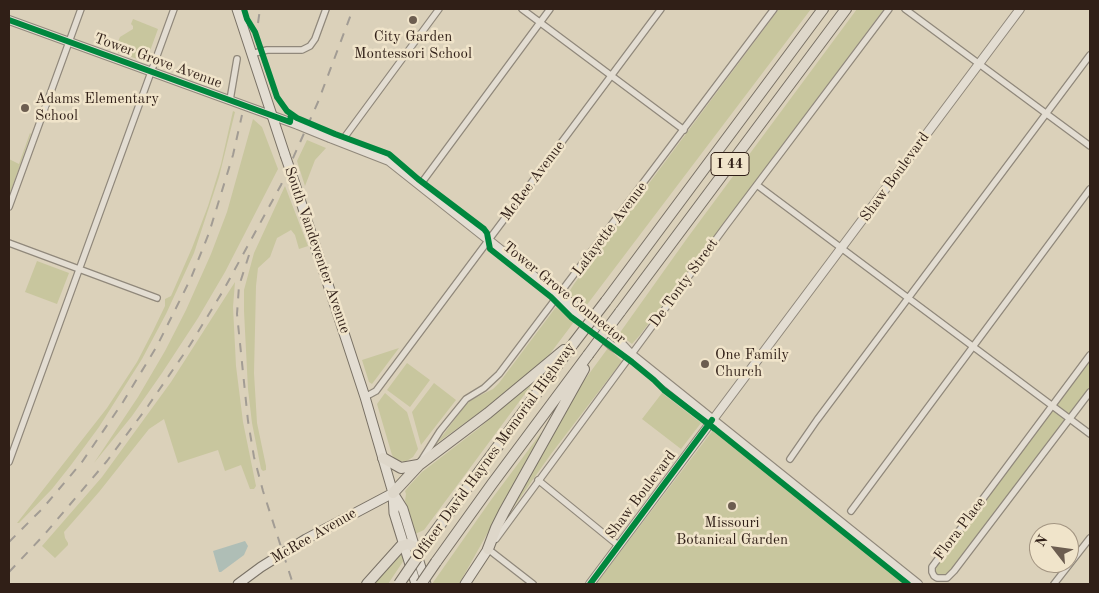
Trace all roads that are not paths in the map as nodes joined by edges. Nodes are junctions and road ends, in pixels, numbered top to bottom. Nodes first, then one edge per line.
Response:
1 (81, 9) edge
2 (174, 9) edge
3 (237, 9) edge
4 (326, 9) edge
5 (438, 9) edge
6 (522, 9) edge
7 (550, 9) edge
8 (661, 9) edge
9 (774, 9) edge
10 (823, 9) edge
11 (846, 9) edge
12 (889, 9) edge
13 (905, 9) edge
14 (1020, 9) edge
15 (9, 20) edge
16 (540, 22) junction
17 (69, 42) junction
18 (251, 54) junction
19 (1090, 55) edge
20 (237, 59) dead end
21 (980, 63) junction
22 (151, 72) junction
23 (611, 75) junction
24 (230, 100) junction
25 (1046, 113) junction
26 (272, 116) junction
27 (684, 130) junction
28 (341, 142) junction
29 (1090, 146) edge
30 (420, 185) junction
31 (757, 185) junction
32 (1090, 189) edge
33 (9, 207) edge
34 (489, 240) junction
35 (9, 243) edge
36 (842, 248) junction
37 (79, 270) junction
38 (559, 296) junction
39 (157, 298) dead end
40 (908, 298) junction
41 (573, 344) junction
42 (973, 346) junction
43 (631, 354) junction
44 (588, 355) junction
45 (1090, 355) edge
46 (1090, 392) edge
47 (365, 397) junction
48 (1052, 406) junction
49 (1070, 419) junction
50 (712, 420) junction
51 (1090, 434) edge
52 (383, 458) junction
53 (790, 458) dead end
54 (9, 462) edge
55 (419, 465) junction
56 (538, 480) junction
57 (393, 493) junction
58 (851, 511) dead end
59 (1090, 538) edge
60 (404, 544) junction
61 (619, 546) junction
62 (415, 547) junction
63 (488, 549) junction
64 (238, 584) edge
65 (367, 584) edge
66 (399, 584) edge
67 (416, 584) edge
68 (421, 584) edge
69 (426, 584) edge
70 (465, 584) edge
71 (533, 584) edge
72 (590, 584) edge
73 (918, 584) edge
74 (1054, 584) edge

1 - 17 street
2 - 22 street
3 - 18 main road, South Vandeventer Avenue
4 - 18 street
5 - 28 street
6 - 16 street
7 - 16 street
8 - 23 street, McRee Avenue
9 - 27 street, Lafayette Avenue
10 - 41 highway, Officer David Haynes Memorial Highway / I 44, bridge
11 - 44 highway, Officer David Haynes Memorial Highway / I 44, bridge
12 - 31 street, De Tonty Street
13 - 21 street
14 - 21 street, Shaw Boulevard
15 - 17 street, Tower Grove Avenue
16 - 23 street
16 - 30 street
17 - 22 street, Tower Grove Avenue
17 - 33 street
18 - 26 main road, South Vandeventer Avenue
19 - 25 street
20 - 24 street
21 - 25 street
21 - 36 street, Shaw Boulevard
22 - 24 street, Tower Grove Avenue
22 - 37 street
23 - 27 street
23 - 34 street, McRee Avenue
24 - 26 street, Tower Grove Avenue
25 - 29 street
25 - 40 street
26 - 28 street, Tower Grove Avenue, bridge
26 - 47 main road, South Vandeventer Avenue, bridge
27 - 38 street, Lafayette Avenue
28 - 30 street, Tower Grove Avenue
30 - 34 street, Tower Grove Avenue
31 - 36 street
31 - 43 street, De Tonty Street
32 - 42 street
34 - 38 street, Tower Grove Avenue
34 - 47 street, McRee Avenue
35 - 37 street
36 - 40 street
36 - 50 street, Shaw Boulevard
37 - 39 street
37 - 54 street
38 - 43 street, Tower Grove Avenue
38 - 55 street, Lafayette Avenue
40 - 42 street
40 - 53 street
41 - 55 highway
41 - 66 highway, Officer David Haynes Memorial Highway / I 44, bridge
42 - 48 street
42 - 58 street
43 - 50 street, Tower Grove Avenue
43 - 56 street, De Tonty Street
44 - 63 highway
44 - 68 highway, Officer David Haynes Memorial Highway / I 44, bridge
45 - 48 street, Flora Place
46 - 49 street, Flora Place
47 - 52 main road, South Vandeventer Avenue
48 - 49 street
48 - 49 street, Flora Place
49 - 51 street
50 - 61 street, Shaw Boulevard
50 - 73 street, Tower Grove Avenue
52 - 55 highway
52 - 57 main road, South Vandeventer Avenue
55 - 57 highway
56 - 61 street
56 - 63 street, De Tonty Street
57 - 60 main road, South Vandeventer Avenue
57 - 62 main road, South Vandeventer Avenue
57 - 64 main road, McRee Avenue
59 - 74 street
60 - 62 highway
60 - 65 highway
60 - 67 main road, South Vandeventer Avenue
61 - 72 street, Shaw Boulevard
62 - 69 main road, South Vandeventer Avenue
63 - 70 main road, De Tonty Street
63 - 71 street

